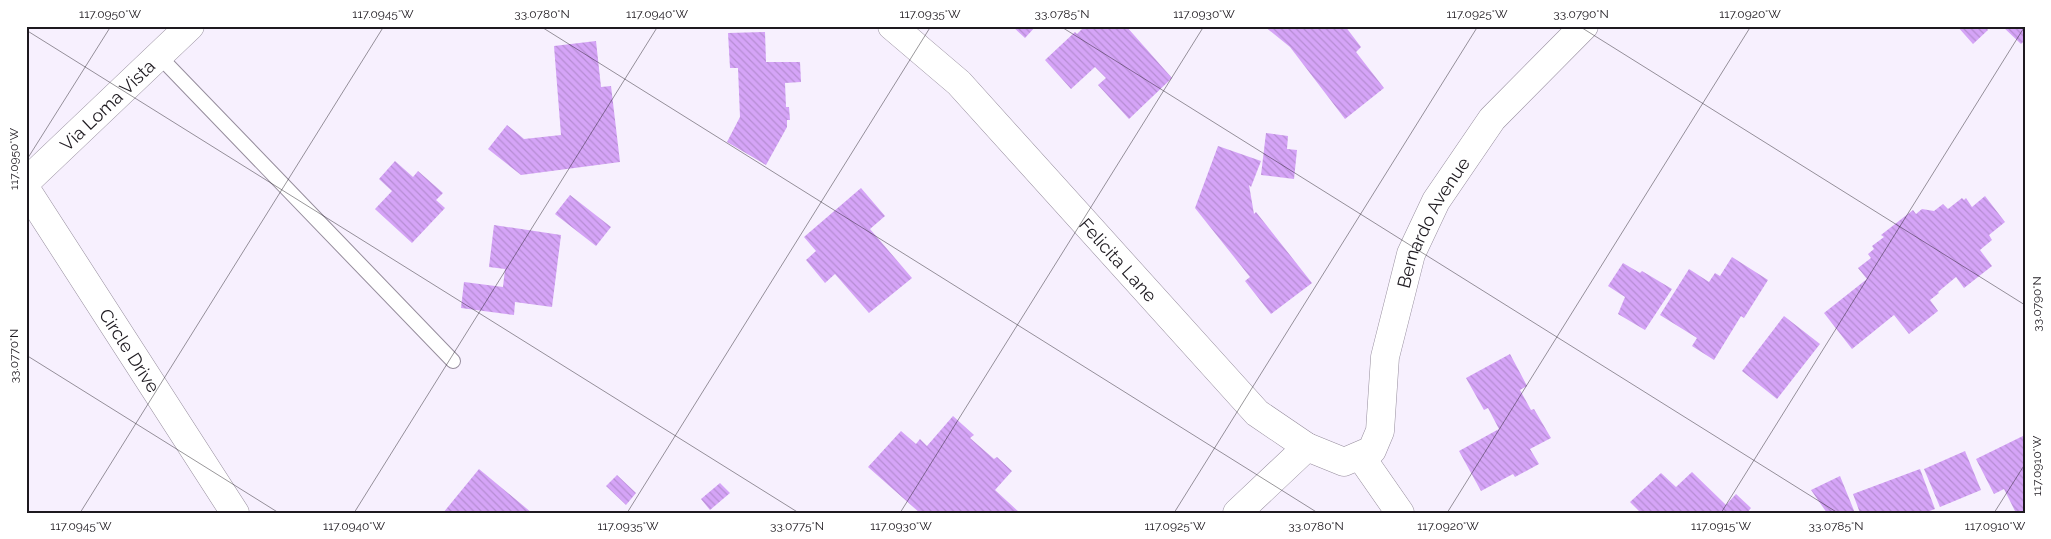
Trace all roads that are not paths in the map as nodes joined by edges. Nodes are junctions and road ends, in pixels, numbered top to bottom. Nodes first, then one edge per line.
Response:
1 (190, 26) edge
2 (892, 26) edge
3 (1584, 26) edge
4 (159, 56) junction
5 (26, 182) edge
6 (26, 189) edge
7 (453, 361) dead end
8 (1307, 447) junction
9 (1362, 456) junction
10 (235, 513) edge
11 (1237, 513) edge
12 (1400, 513) edge

1 - 4 street, Via Loma Vista
2 - 8 street, Felicita Lane
3 - 9 street, Bernardo Avenue
4 - 5 street, Via Loma Vista
4 - 7 lane
6 - 10 street, Circle Drive
8 - 9 street, Felicita Lane
8 - 11 street
9 - 12 street

